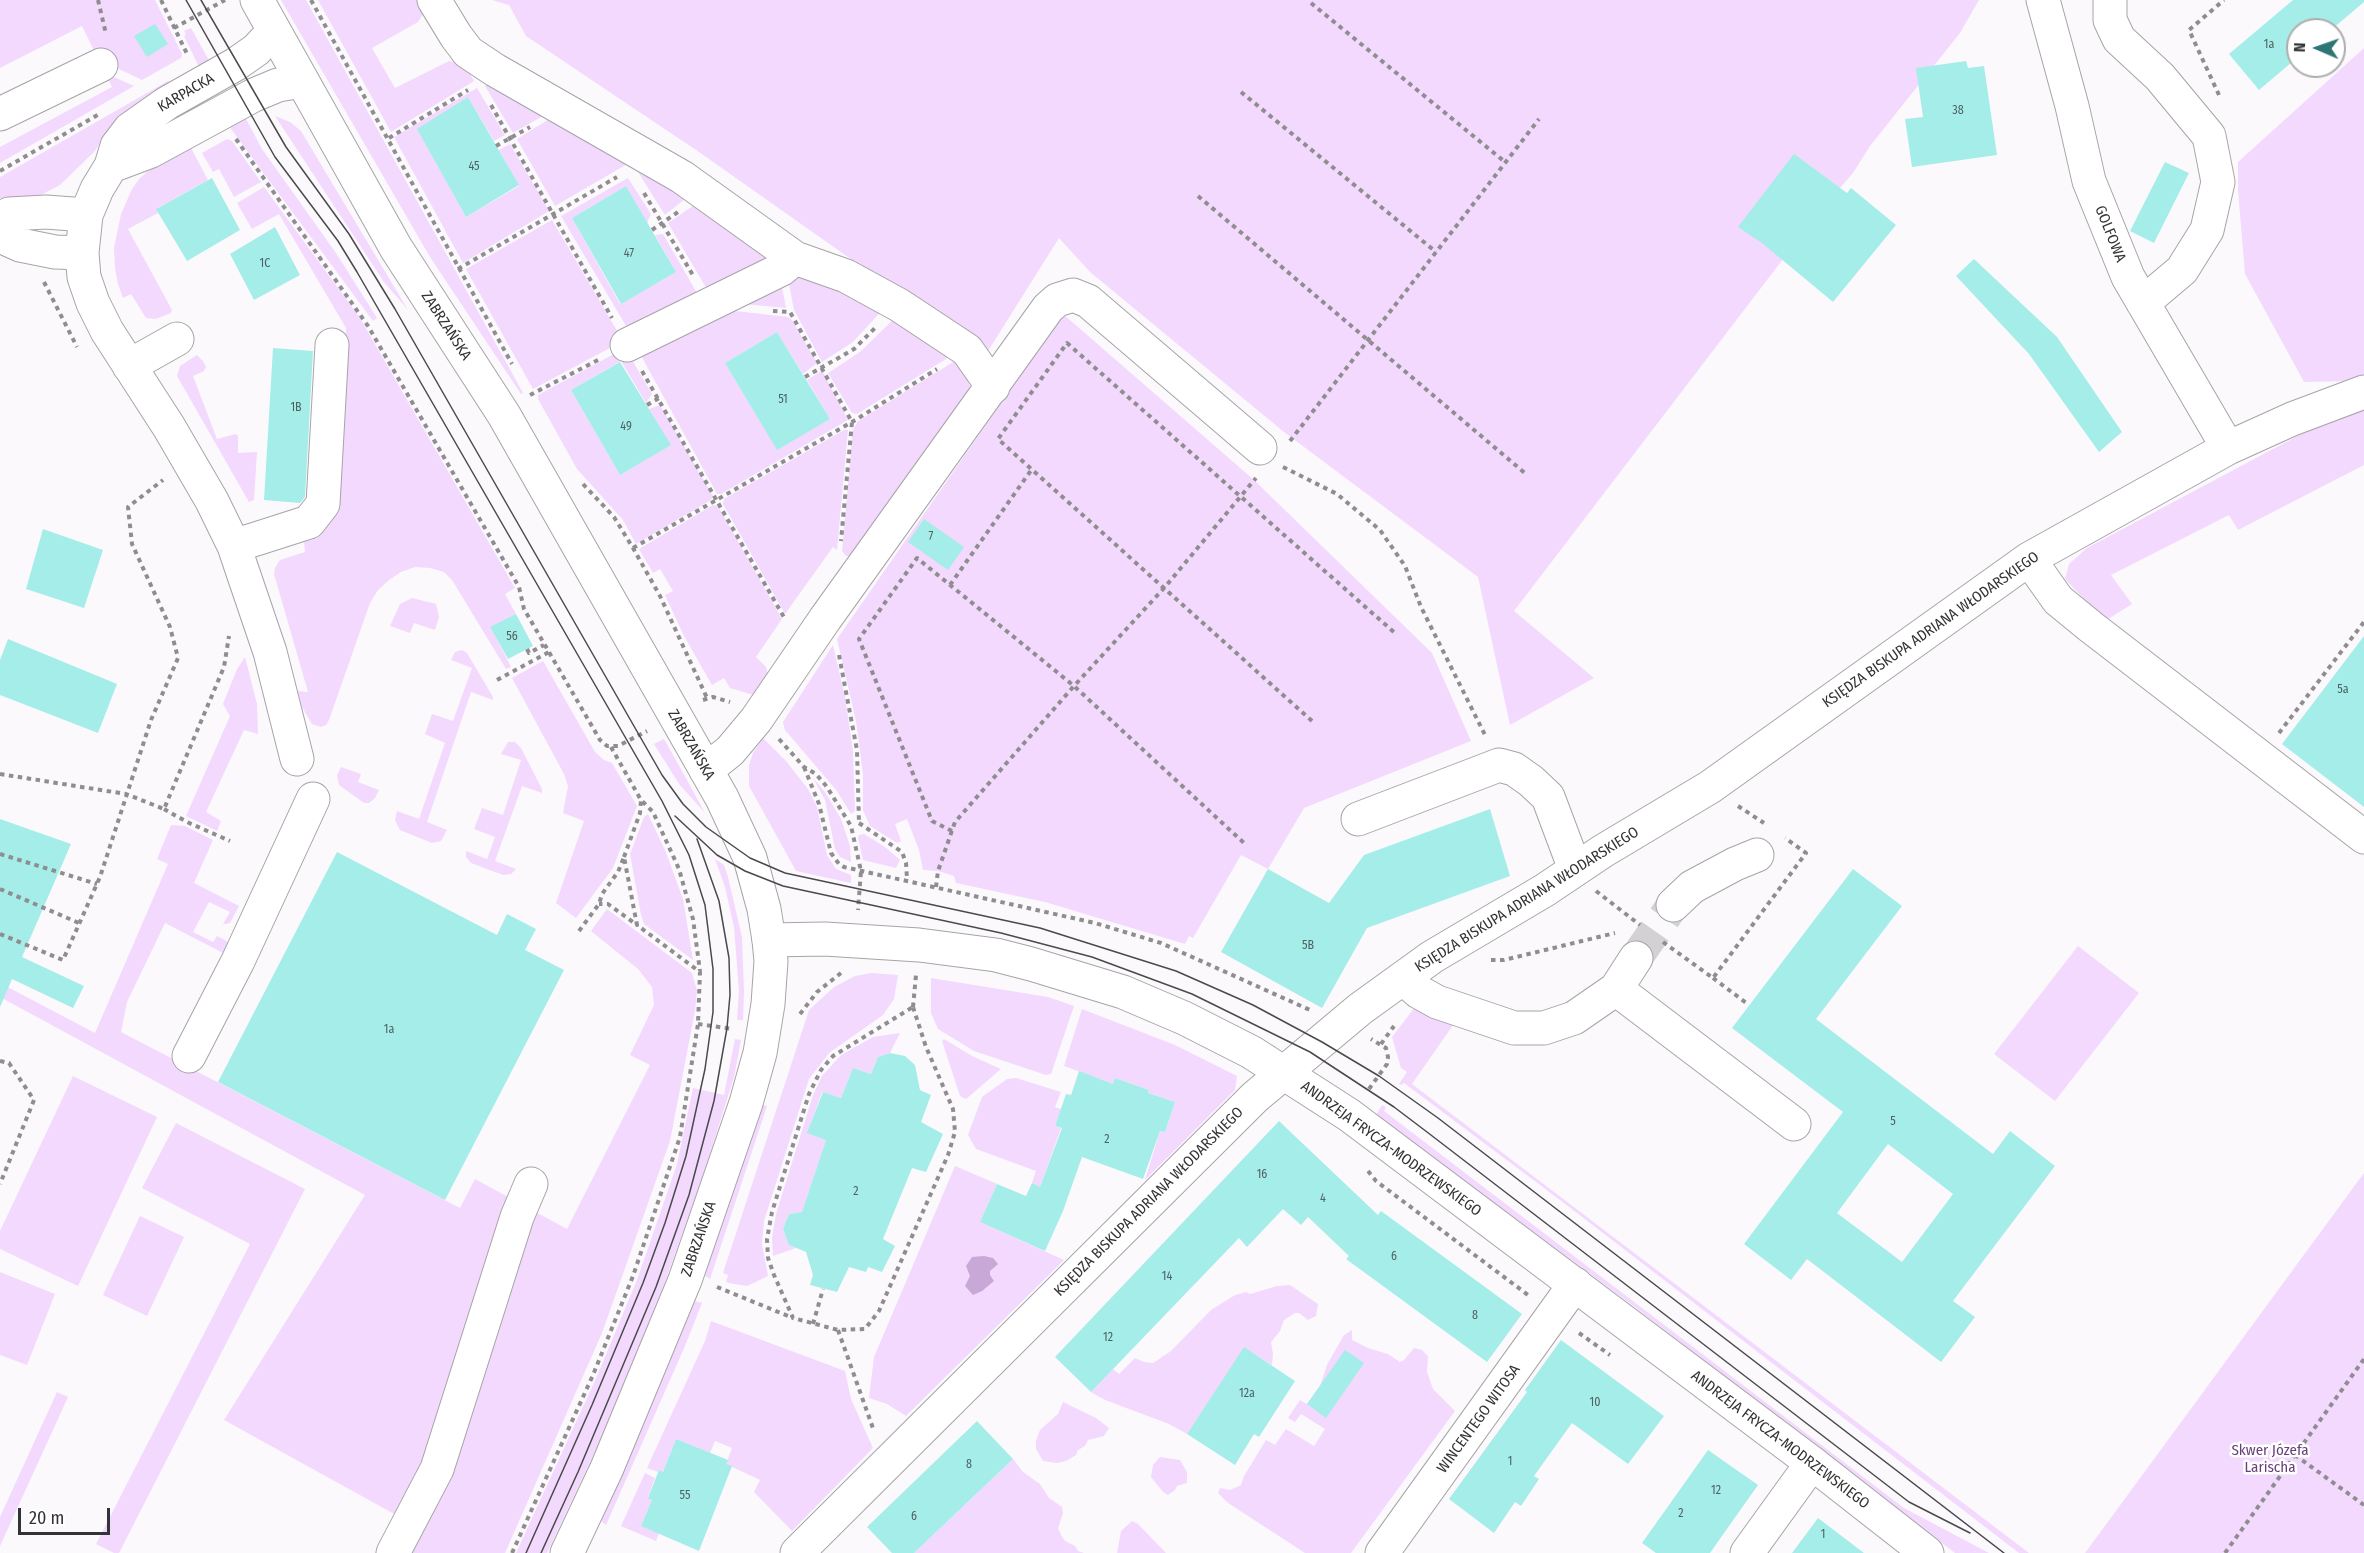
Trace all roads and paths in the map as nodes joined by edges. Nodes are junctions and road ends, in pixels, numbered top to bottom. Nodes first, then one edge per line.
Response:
1 (160, 0) edge
2 (225, 0) edge
3 (258, 0) edge
4 (311, 0) edge
5 (434, 0) edge
6 (2043, 0) edge
7 (2110, 0) edge
8 (2224, 0) edge
9 (1311, 3) dead end
10 (174, 28) junction
11 (274, 31) junction
12 (190, 61) dead end
13 (101, 65) dead end
14 (495, 70) junction
15 (302, 81) junction
16 (1241, 92) dead end
17 (103, 111) dead end
18 (0, 114) edge
19 (1539, 119) dead end
20 (389, 138) junction
21 (2212, 145) junction
22 (1505, 162) junction
23 (639, 164) junction
24 (111, 166) junction
25 (0, 171) edge
26 (1198, 196) dead end
27 (86, 215) junction
28 (0, 219) edge
29 (0, 236) edge
30 (1436, 252) junction
31 (82, 254) junction
32 (795, 258) junction
33 (458, 268) junction
34 (2142, 303) junction
35 (710, 304) junction
36 (899, 305) junction
37 (767, 310) dead end
38 (177, 339) dead end
39 (1369, 339) junction
40 (332, 345) dead end
41 (627, 345) joint
42 (967, 350) junction
43 (129, 366) junction
44 (513, 366) dead end
45 (822, 367) junction
46 (805, 377) dead end
47 (524, 385) dead end
48 (993, 387) junction
49 (2364, 392) edge
50 (530, 395) junction
51 (659, 398) dead end
52 (535, 405) dead end
53 (647, 405) dead end
54 (852, 422) junction
55 (2229, 448) junction
56 (1266, 453) junction
57 (1032, 469) junction
58 (1526, 474) dead end
59 (161, 481) dead end
60 (581, 482) dead end
61 (1240, 497) junction
62 (234, 546) junction
63 (633, 548) junction
64 (2029, 559) junction
65 (950, 585) junction
66 (519, 587) dead end
67 (1165, 587) junction
68 (844, 594) junction
69 (2364, 622) edge
70 (230, 632) dead end
71 (1396, 634) dead end
72 (544, 645) junction
73 (527, 649) dead end
74 (549, 652) junction
75 (838, 652) dead end
76 (497, 680) dead end
77 (1074, 686) junction
78 (707, 698) dead end
79 (1312, 721) dead end
80 (2260, 758) junction
81 (297, 759) dead end
82 (1499, 765) junction
83 (706, 770) junction
84 (0, 774) edge
85 (126, 794) junction
86 (313, 799) dead end
87 (641, 800) junction
88 (1735, 804) dead end
89 (164, 809) junction
90 (1358, 819) dead end
91 (859, 824) junction
92 (851, 826) junction
93 (952, 831) junction
94 (2364, 837) edge
95 (1769, 839) junction
96 (230, 842) dead end
97 (1244, 843) dead end
98 (0, 854) edge
99 (624, 856) junction
100 (1575, 869) junction
101 (861, 871) junction
102 (907, 879) junction
103 (97, 884) junction
104 (936, 887) junction
105 (0, 889) edge
106 (1604, 899) dead end
107 (599, 904) junction
108 (1672, 904) tunnel mouth
109 (80, 923) junction
110 (637, 925) junction
111 (579, 932) dead end
112 (0, 934) edge
113 (1614, 934) dead end
114 (769, 940) junction
115 (1647, 942) junction
116 (1504, 960) dead end
117 (917, 968) dead end
118 (700, 972) junction
119 (846, 972) dead end
120 (1403, 978) junction
121 (1713, 978) junction
122 (1616, 989) junction
123 (1749, 1005) dead end
124 (913, 1007) junction
125 (798, 1020) dead end
126 (1396, 1023) dead end
127 (1342, 1024) junction
128 (1382, 1044) dead end
129 (189, 1056) dead end
130 (0, 1061) edge
131 (1285, 1073) junction
132 (1794, 1124) dead end
133 (1364, 1166) dead end
134 (0, 1184) edge
135 (531, 1184) dead end
136 (720, 1276) dead end
137 (1575, 1284) junction
138 (717, 1287) junction
139 (823, 1289) dead end
140 (713, 1296) dead end
141 (1529, 1296) dead end
142 (793, 1318) junction
143 (813, 1324) junction
144 (838, 1330) junction
145 (1579, 1332) dead end
146 (2364, 1359) edge
147 (1617, 1360) dead end
148 (876, 1438) dead end
149 (2295, 1455) junction
150 (1812, 1463) junction
151 (2364, 1505) edge
152 (393, 1553) edge
153 (512, 1553) edge
154 (567, 1553) edge
155 (797, 1553) edge
156 (1382, 1553) edge
157 (1747, 1553) edge
158 (1927, 1553) edge
159 (2225, 1553) edge

1 - 10 path
2 - 10 path
3 - 11 street, ZABRZAŃSKA
4 - 20 path
5 - 14 street
6 - 34 street, GOLFOWA
7 - 21 street
8 - 21 path
9 - 22 path
10 - 12 path
11 - 15 street, ZABRZAŃSKA
11 - 24 street, KARPACKA
13 - 18 street
14 - 20 path
14 - 23 street
15 - 24 street
15 - 83 street, ZABRZAŃSKA
16 - 30 path
17 - 25 path
19 - 22 path
20 - 33 path
21 - 34 street
22 - 30 path
23 - 32 street
23 - 33 path
23 - 35 path
24 - 27 street, KARPACKA
26 - 39 path
27 - 28 street
27 - 31 street, KARPACKA
29 - 31 street
30 - 39 path
31 - 43 street, KARPACKA
32 - 35 street
32 - 36 street
33 - 44 path
34 - 55 street, GOLFOWA
35 - 41 street
36 - 42 street
36 - 45 path
37 - 45 path
38 - 43 street
39 - 56 path
39 - 58 path
40 - 62 street
41 - 50 path
42 - 48 street
42 - 54 path
43 - 62 street, KARPACKA
45 - 46 path
45 - 54 path
47 - 50 path
48 - 56 street
48 - 68 street
49 - 55 street, KSIĘDZA BISKUPA ADRIANA WŁODARSKIEGO
50 - 52 path
51 - 53 path
54 - 63 path
54 - 68 path
55 - 64 street, KSIĘDZA BISKUPA ADRIANA WŁODARSKIEGO
56 - 61 path
56 - 82 path
57 - 61 path
57 - 65 path
57 - 67 path
59 - 85 path
60 - 63 path
61 - 67 path
61 - 71 path
62 - 81 street, KARPACKA
63 - 78 path
64 - 80 street
64 - 100 street, KSIĘDZA BISKUPA ADRIANA WŁODARSKIEGO
65 - 77 path
65 - 93 path
66 - 72 path
67 - 77 path
67 - 79 path
68 - 83 street
69 - 80 path
70 - 89 path
72 - 73 path
72 - 74 path
74 - 76 path
74 - 87 path
75 - 91 path
77 - 93 path
77 - 97 path
80 - 94 street
82 - 90 street
82 - 100 street
83 - 114 street, ZABRZAŃSKA
84 - 85 path
85 - 89 path
85 - 103 path
86 - 129 street
87 - 99 path
87 - 118 path
88 - 95 path
89 - 96 path
91 - 92 path
91 - 102 path
92 - 101 path
92 - 101 path
93 - 104 path
95 - 108 street
95 - 121 path
98 - 103 path
99 - 107 path
99 - 110 path
100 - 120 street, KSIĘDZA BISKUPA ADRIANA WŁODARSKIEGO
101 - 102 path
102 - 104 path
103 - 109 path
104 - 127 path
105 - 109 path
106 - 115 path
107 - 110 path
107 - 111 path
109 - 112 path
110 - 118 path
113 - 116 path
114 - 131 street, ANDRZEJA FRYCZA-MODRZEWSKIEGO
114 - 154 street, ZABRZAŃSKA
115 - 121 path
115 - 122 street
117 - 124 path
118 - 153 path
119 - 125 path
120 - 122 street
120 - 127 street, KSIĘDZA BISKUPA ADRIANA WŁODARSKIEGO
121 - 123 path
122 - 132 street
124 - 142 path
124 - 144 path
126 - 128 path
127 - 131 street, KSIĘDZA BISKUPA ADRIANA WŁODARSKIEGO
130 - 134 path
131 - 137 street, ANDRZEJA FRYCZA-MODRZEWSKIEGO
131 - 155 street, KSIĘDZA BISKUPA ADRIANA WŁODARSKIEGO
133 - 141 path
135 - 152 street
136 - 138 path
137 - 150 street, ANDRZEJA FRYCZA-MODRZEWSKIEGO
137 - 156 street, WINCENTEGO WITOSA
138 - 140 path
138 - 142 path
139 - 143 path
142 - 143 path
143 - 144 path
144 - 148 path
145 - 147 path
146 - 149 path
149 - 151 path
149 - 159 path
150 - 157 street
150 - 158 street, ANDRZEJA FRYCZA-MODRZEWSKIEGO

